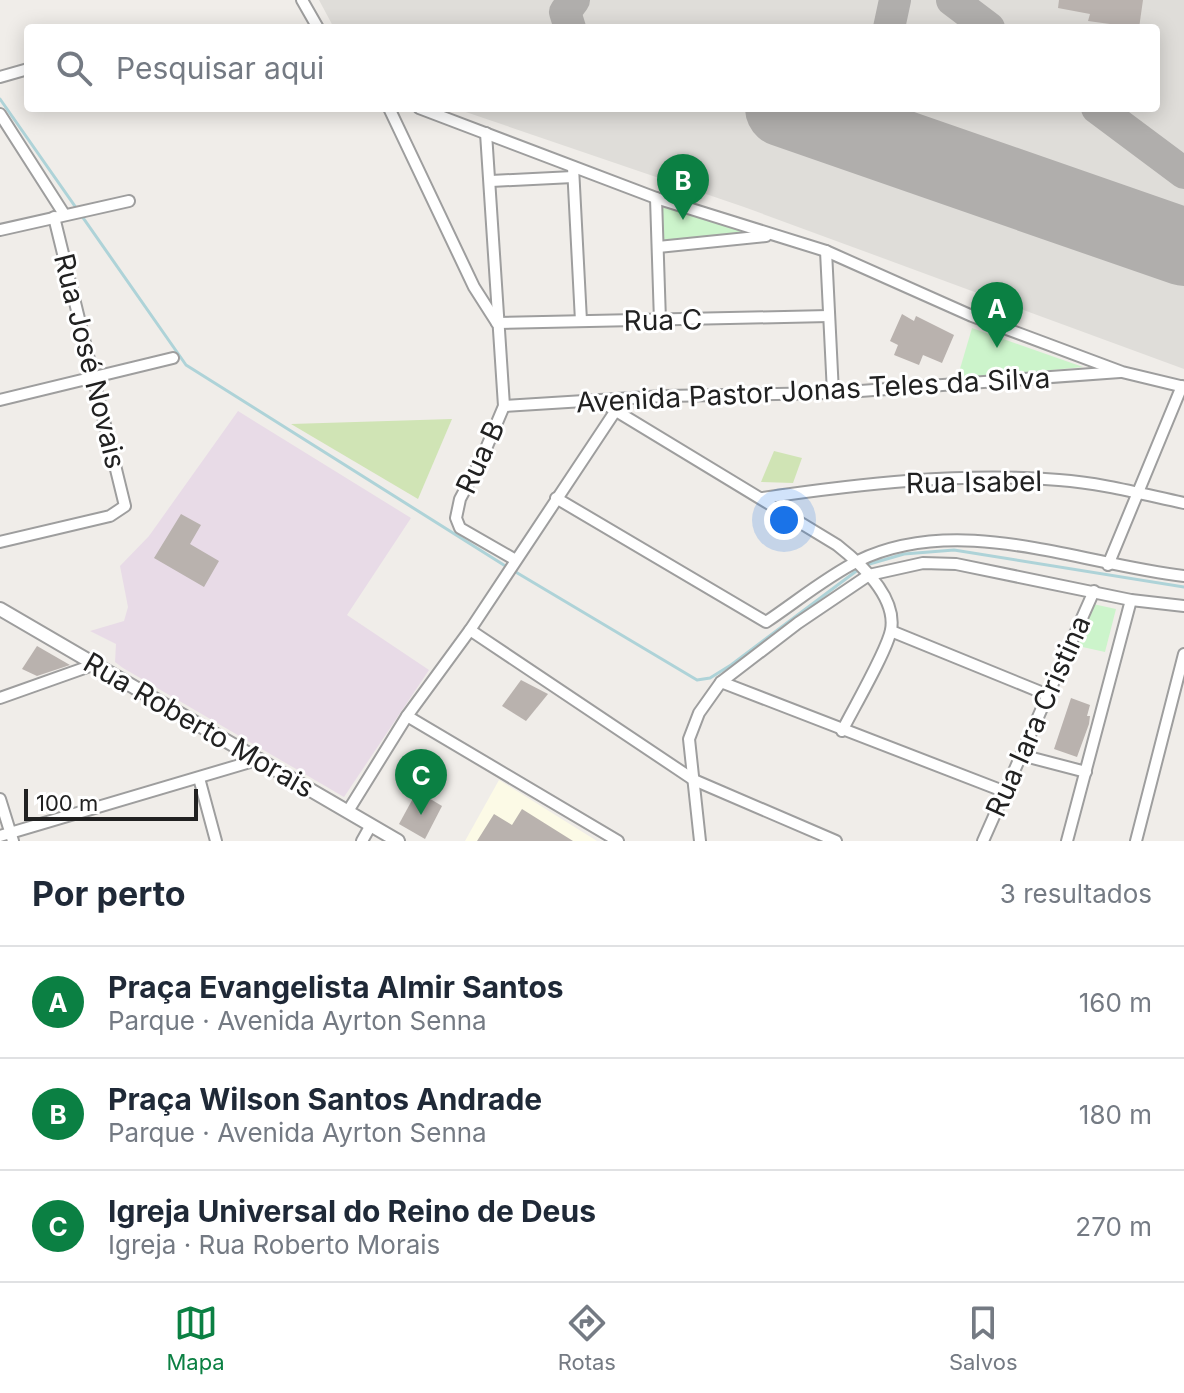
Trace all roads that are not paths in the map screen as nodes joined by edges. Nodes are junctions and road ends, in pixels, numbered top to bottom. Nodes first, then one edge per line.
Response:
1 (302, 0) edge
2 (316, 24) edge
3 (24, 70) edge
4 (0, 77) edge
5 (391, 112) edge
6 (430, 112) edge
7 (0, 114) edge
8 (486, 133) junction
9 (573, 172) junction
10 (491, 181) junction
11 (656, 198) junction
12 (129, 201) dead end
13 (59, 216) junction
14 (0, 230) edge
15 (772, 235) junction
16 (658, 247) junction
17 (826, 251) junction
18 (829, 316) junction
19 (581, 321) junction
20 (660, 321) junction
21 (497, 323) junction
22 (173, 358) dead end
23 (1122, 372) junction
24 (94, 378) junction
25 (1183, 386) edge
26 (833, 393) junction
27 (596, 399) junction
28 (0, 400) edge
29 (504, 406) junction
30 (616, 410) junction
31 (1138, 491) junction
32 (556, 498) junction
33 (762, 498) junction
34 (1184, 503) edge
35 (0, 542) edge
36 (514, 559) junction
37 (858, 561) junction
38 (1108, 565) junction
39 (869, 575) junction
40 (1184, 576) edge
41 (1094, 591) junction
42 (1131, 600) junction
43 (1184, 606) edge
44 (0, 609) edge
45 (470, 630) junction
46 (891, 631) junction
47 (1184, 654) edge
48 (93, 665) junction
49 (721, 682) junction
50 (1048, 695) junction
51 (0, 698) edge
52 (407, 716) junction
53 (842, 731) junction
54 (1021, 755) junction
55 (260, 759) junction
56 (1086, 772) junction
57 (199, 778) junction
58 (694, 780) junction
59 (1003, 791) junction
60 (0, 799) edge
61 (348, 811) junction
62 (371, 825) junction
63 (8, 837) edge
64 (216, 841) edge
65 (362, 841) edge
66 (398, 841) edge
67 (618, 841) edge
68 (700, 841) edge
69 (836, 841) edge
70 (983, 841) edge
71 (1067, 841) edge
72 (1136, 841) edge

1 - 2 street
3 - 4 street
5 - 21 street
6 - 8 street
7 - 13 street, Rua José Novais
8 - 9 street
8 - 10 street, Rua B
9 - 10 street
9 - 11 street
9 - 19 street
10 - 21 street, Rua B
11 - 15 street
11 - 16 street
12 - 13 street
13 - 14 street
13 - 24 street, Rua José Novais
15 - 16 street
15 - 17 street
16 - 20 street
17 - 18 street
17 - 23 street
18 - 20 street, Rua C
18 - 26 street
19 - 20 street, Rua C
19 - 21 street, Rua C
21 - 29 street, Rua B
22 - 24 street
23 - 25 street
23 - 26 street, Avenida Pastor Jonas Teles da Silva
24 - 28 street
24 - 35 street, Rua José Novais
25 - 31 street
26 - 27 street, Avenida Pastor Jonas Teles da Silva
27 - 29 street, Avenida Pastor Jonas Teles da Silva
27 - 30 street
29 - 36 street, Rua B
30 - 32 street
30 - 33 street
31 - 33 street, Rua Isabel
31 - 34 street, Rua Isabel
31 - 38 street
32 - 36 street
32 - 37 street
33 - 37 street
36 - 45 street
37 - 38 street
37 - 39 street
38 - 40 street
39 - 41 street
39 - 46 street
39 - 49 street
41 - 42 street
41 - 50 street, Rua Iara Cristina
42 - 43 street
42 - 56 street
44 - 48 street, Rua Roberto Morais
45 - 52 street
45 - 58 street
46 - 50 street
46 - 53 street
47 - 72 street
48 - 51 street
48 - 55 street, Rua Roberto Morais
49 - 53 street
49 - 58 street
50 - 54 street, Rua Iara Cristina
52 - 61 street
52 - 67 street
53 - 59 street
54 - 56 street
54 - 59 street, Rua Iara Cristina
55 - 57 street
55 - 61 street, Rua Roberto Morais
56 - 71 street
57 - 63 street
57 - 64 street
58 - 68 street
58 - 69 street
59 - 70 street, Rua Iara Cristina
60 - 63 street
61 - 62 street, Rua Roberto Morais
62 - 65 street
62 - 66 street, Rua Roberto Morais

